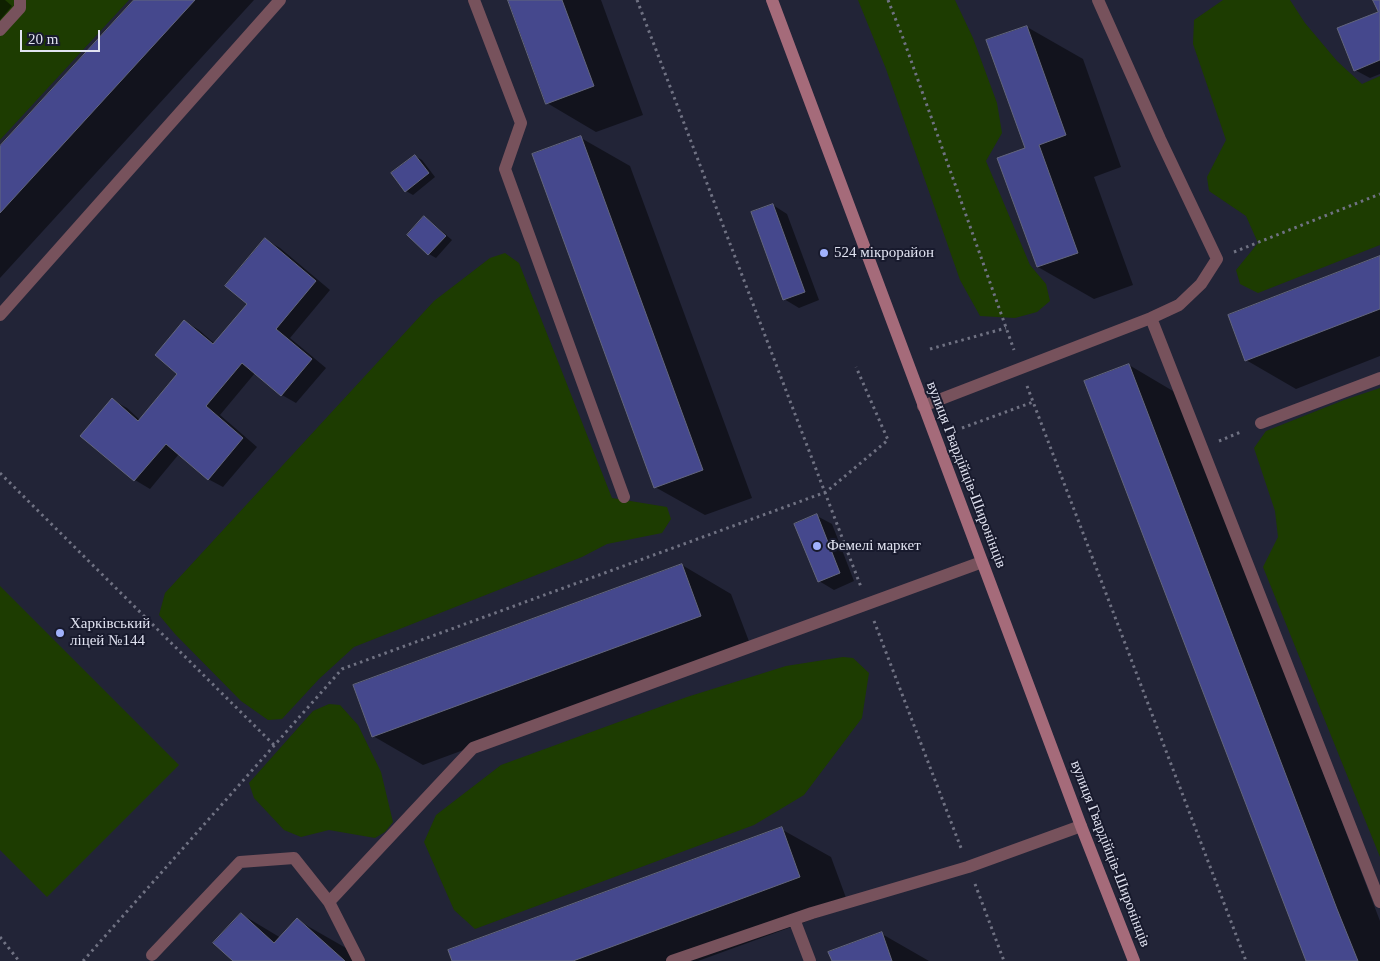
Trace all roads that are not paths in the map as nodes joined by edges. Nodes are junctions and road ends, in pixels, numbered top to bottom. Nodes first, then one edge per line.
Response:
1 (20, 0) edge
2 (280, 0) edge
3 (474, 0) edge
4 (772, 0) edge
5 (1098, 0) edge
6 (0, 30) edge
7 (0, 315) edge
8 (1152, 318) junction
9 (1380, 378) edge
10 (923, 406) junction
11 (1261, 423) road end
12 (624, 497) dead end
13 (982, 562) junction
14 (1081, 826) junction
15 (329, 902) junction
16 (1380, 902) edge
17 (794, 919) junction
18 (152, 955) dead end
19 (358, 961) edge
20 (672, 961) edge
21 (810, 961) edge
22 (1134, 961) edge

1 - 6 lane
2 - 7 lane
3 - 12 lane
4 - 10 main road, вулиця Гвардійців-Широнінців
5 - 8 lane
8 - 10 lane
8 - 16 lane
9 - 11 lane
10 - 13 main road, вулиця Гвардійців-Широнінців
13 - 14 main road, вулиця Гвардійців-Широнінців
13 - 15 lane
14 - 17 lane
14 - 22 main road, вулиця Гвардійців-Широнінців
15 - 18 lane
15 - 19 lane
17 - 20 lane
17 - 21 lane

